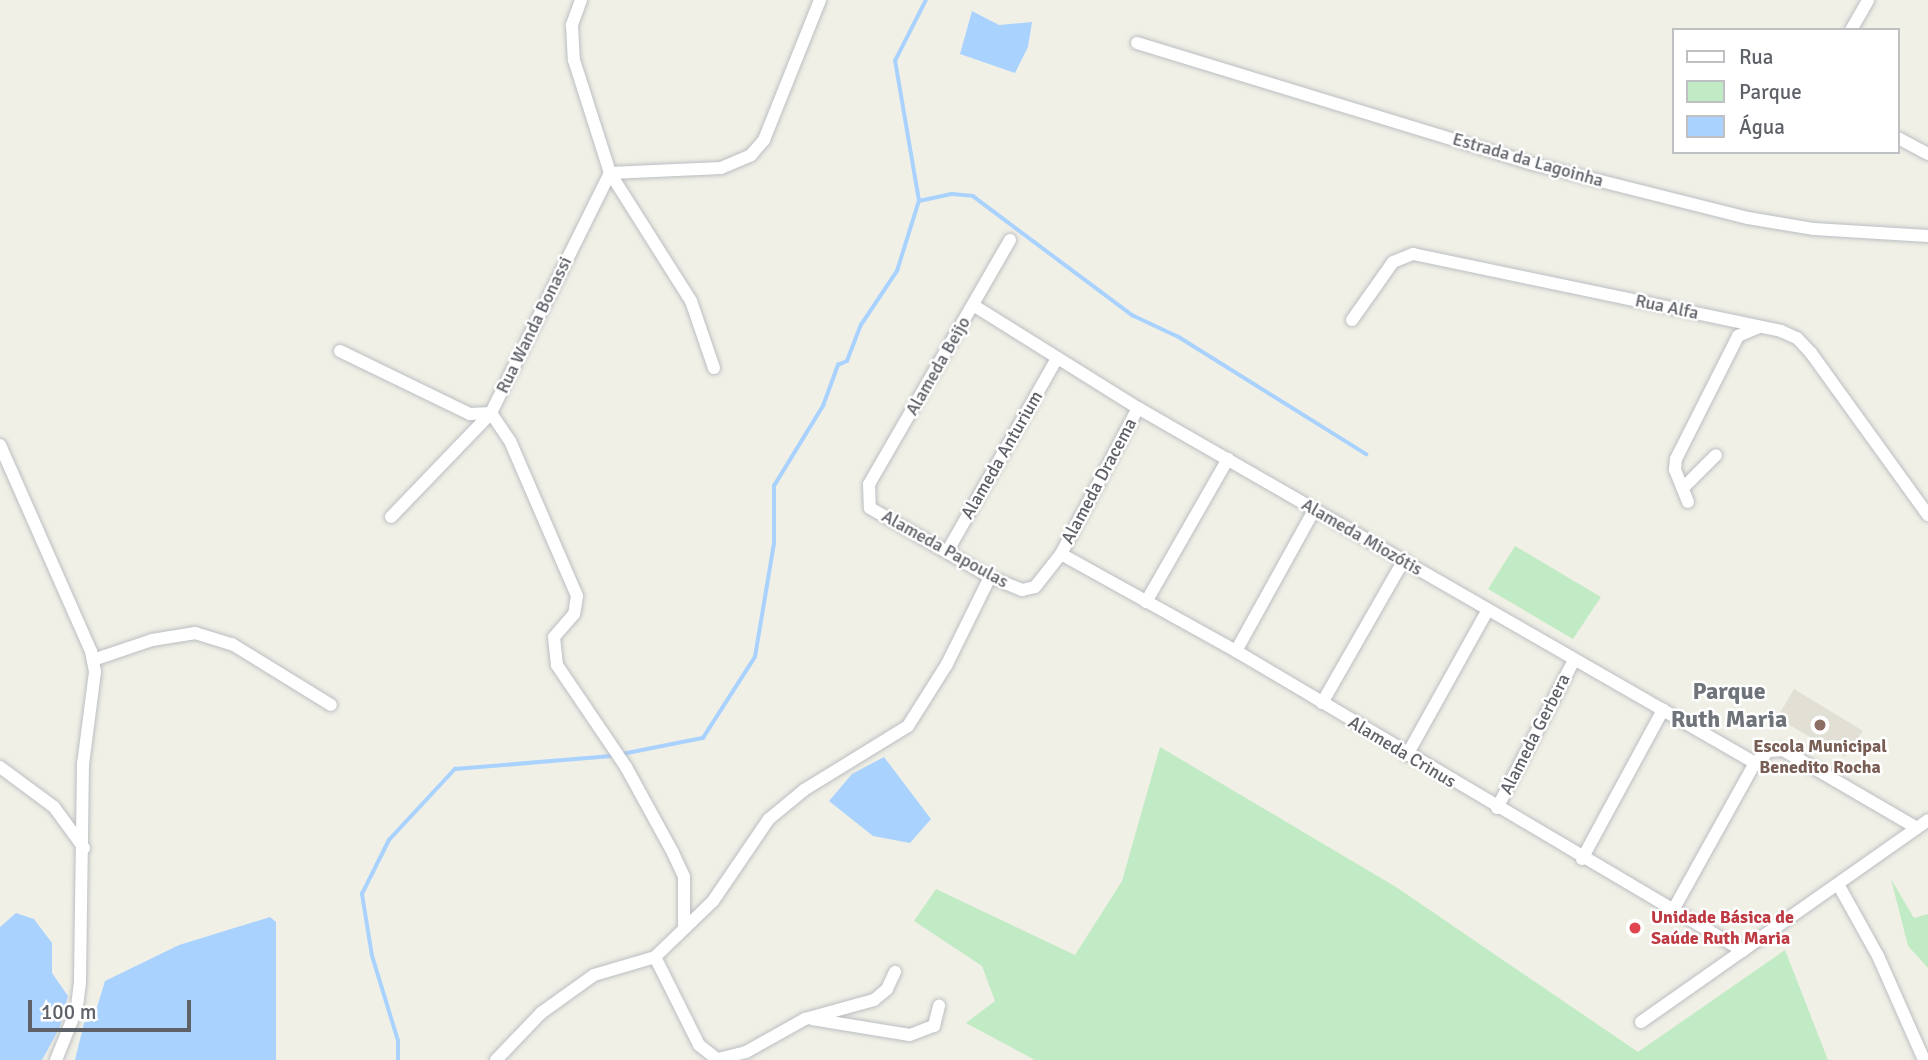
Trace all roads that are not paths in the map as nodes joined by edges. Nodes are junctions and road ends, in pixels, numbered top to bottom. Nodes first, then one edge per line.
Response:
1 (581, 0) edge
2 (820, 0) edge
3 (1868, 0) edge
4 (1852, 28) edge
5 (1137, 43) dead end
6 (1900, 139) edge
7 (1928, 153) edge
8 (610, 173) junction
9 (1928, 236) edge
10 (1010, 240) dead end
11 (973, 306) junction
12 (1352, 320) dead end
13 (1759, 326) junction
14 (340, 351) dead end
15 (1057, 358) junction
16 (714, 369) dead end
17 (1138, 408) junction
18 (491, 413) junction
19 (0, 445) edge
20 (1716, 455) dead end
21 (1228, 459) junction
22 (1684, 487) junction
23 (866, 492) joint
24 (1688, 502) dead end
25 (1314, 510) junction
26 (1928, 515) edge
27 (391, 516) dead end
28 (947, 552) junction
29 (1060, 554) junction
30 (1404, 560) junction
31 (990, 577) junction
32 (1146, 602) junction
33 (1487, 611) junction
34 (1236, 651) junction
35 (93, 660) junction
36 (1573, 660) junction
37 (1322, 704) junction
38 (331, 705) dead end
39 (1663, 710) junction
40 (1407, 755) junction
41 (1755, 763) junction
42 (0, 767) edge
43 (1497, 808) junction
44 (1923, 824) edge
45 (85, 848) junction
46 (1582, 859) junction
47 (1839, 887) junction
48 (1672, 912) junction
49 (684, 928) junction
50 (1743, 951) junction
51 (655, 957) junction
52 (895, 972) dead end
53 (939, 1006) dead end
54 (805, 1019) junction
55 (1641, 1022) dead end
56 (749, 1056) edge
57 (718, 1059) edge
58 (56, 1060) edge
59 (496, 1060) edge
60 (1924, 1060) edge

1 - 8 street
2 - 8 street
3 - 4 street
5 - 9 street, Estrada da Lagoinha
6 - 7 street
8 - 16 street
8 - 18 street, Rua Wanda Bonassi
10 - 11 street, Alameda Beijo
11 - 15 street, Alameda Miozótis
11 - 23 street, Alameda Beijo
12 - 13 street, Rua Alfa
13 - 22 street
13 - 26 street, Rua Alfa
14 - 18 street
15 - 17 street, Alameda Miozótis
15 - 28 street, Alameda Anturium
17 - 21 street, Alameda Miozótis
17 - 29 street, Alameda Dracema
18 - 27 street
18 - 49 street, Rua Wanda Bonassi
19 - 35 street
20 - 22 street
21 - 25 street, Alameda Miozótis
21 - 32 street
22 - 24 street
23 - 28 street, Alameda Papoulas
25 - 30 street, Alameda Miozótis
25 - 34 street
28 - 31 street, Alameda Papoulas
29 - 31 street, Alameda Papoulas
29 - 32 street, Alameda Crinus
30 - 33 street, Alameda Miozótis
30 - 37 street
31 - 49 street
32 - 34 street, Alameda Crinus
33 - 36 street, Alameda Miozótis
33 - 40 street
34 - 37 street, Alameda Crinus
35 - 38 street
35 - 45 street
36 - 39 street, Alameda Miozótis
36 - 43 street, Alameda Gerbera
37 - 40 street, Alameda Crinus
39 - 41 street, Alameda Miozótis
39 - 46 street
40 - 43 street, Alameda Crinus
41 - 44 street
41 - 48 street
42 - 45 street
43 - 46 street, Alameda Crinus
44 - 47 street
45 - 58 street
46 - 48 street, Alameda Crinus
47 - 50 street
47 - 60 street
48 - 50 street, Alameda Crinus
49 - 51 street
50 - 55 street
51 - 57 street
51 - 59 street
52 - 54 street
53 - 54 street
54 - 56 street
56 - 57 street

